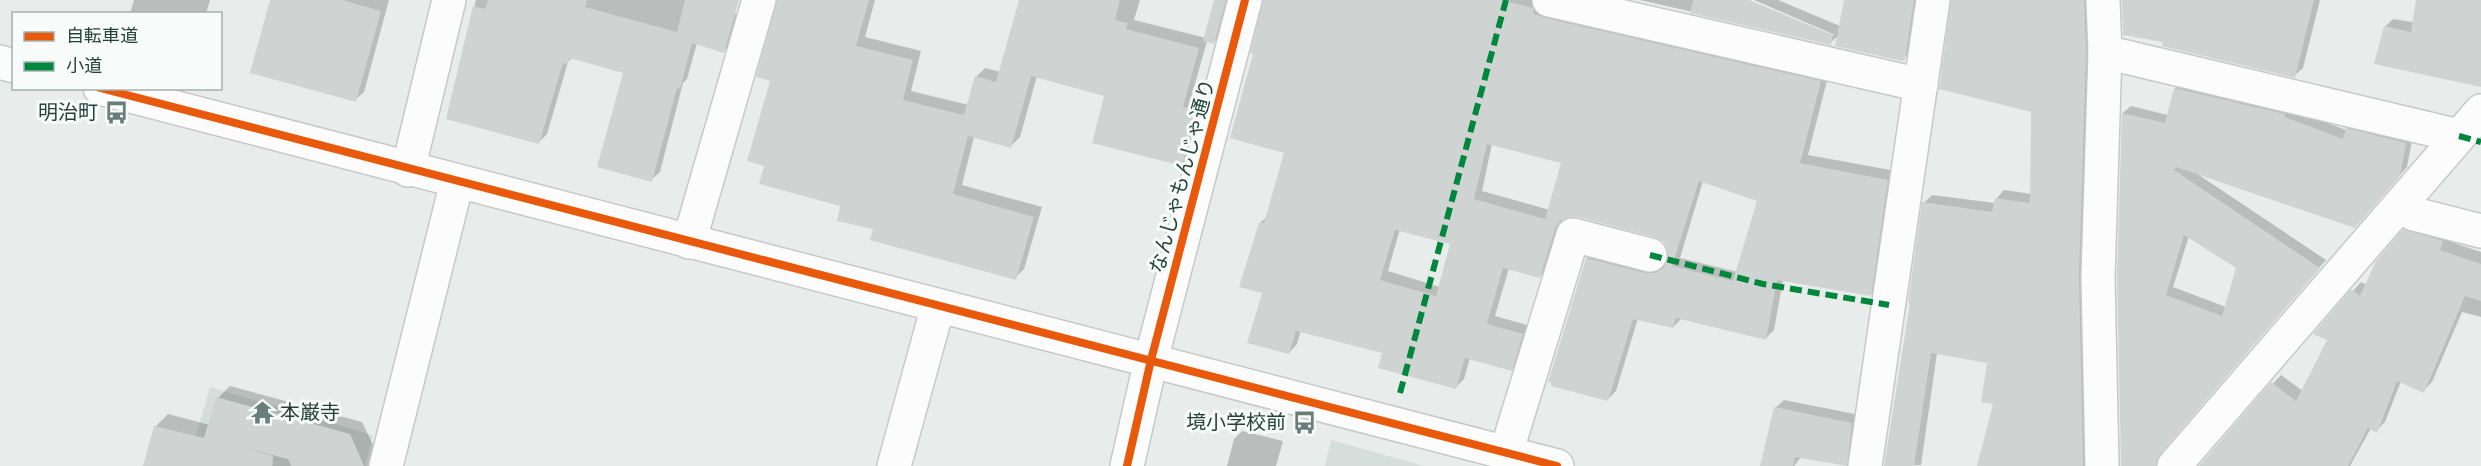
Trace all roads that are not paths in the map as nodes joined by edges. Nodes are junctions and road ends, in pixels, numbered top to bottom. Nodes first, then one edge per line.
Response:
1 (448, 0) edge
2 (759, 0) edge
3 (1245, 0) edge
4 (1549, 0) edge
5 (1933, 0) edge
6 (2103, 0) edge
7 (2105, 52) junction
8 (1921, 85) junction
9 (108, 90) edge
10 (2481, 111) edge
11 (2459, 136) junction
12 (408, 170) junction
13 (457, 183) junction
14 (2400, 205) junction
15 (2481, 231) edge
16 (689, 242) junction
17 (1650, 255) dead end
18 (938, 306) junction
19 (1151, 360) junction
20 (1506, 453) junction
21 (386, 466) edge
22 (894, 466) edge
23 (1127, 466) edge
24 (1557, 466) edge
25 (1865, 466) edge
26 (2102, 466) edge
27 (2174, 466) edge

1 - 12 street
2 - 16 street
3 - 19 street, なんじゃもんじゃ通り
4 - 8 street
5 - 8 street
6 - 7 street
7 - 11 street
7 - 26 street
8 - 25 street
9 - 12 street
10 - 11 street
11 - 14 street
12 - 13 street
13 - 16 street
13 - 21 street
14 - 15 street
14 - 27 street
16 - 18 street
17 - 20 street
18 - 19 street
18 - 22 street
19 - 20 street
19 - 23 street, なんじゃもんじゃ通り
20 - 24 street

